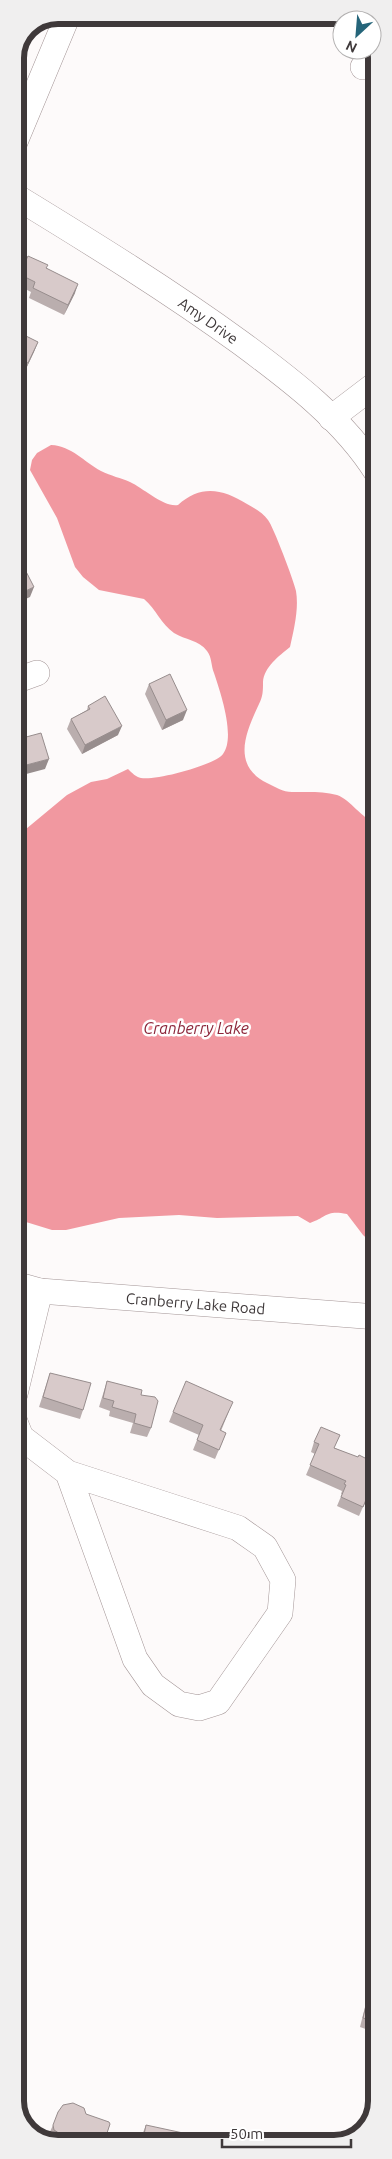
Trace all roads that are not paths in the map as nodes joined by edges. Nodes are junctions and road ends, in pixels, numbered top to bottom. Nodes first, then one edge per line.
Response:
1 (64, 24) edge
2 (24, 120) edge
3 (24, 201) edge
4 (368, 390) edge
5 (331, 418) junction
6 (368, 460) edge
7 (24, 1287) edge
8 (40, 1291) junction
9 (368, 1316) edge
10 (24, 1357) edge
11 (24, 1439) edge
12 (68, 1473) junction

1 - 2 street
3 - 5 street, Amy Drive
4 - 5 street
5 - 6 street, Amy Drive
7 - 8 street, Cranberry Lake Road
8 - 9 street, Cranberry Lake Road
8 - 10 street
11 - 12 street
12 - 12 street

